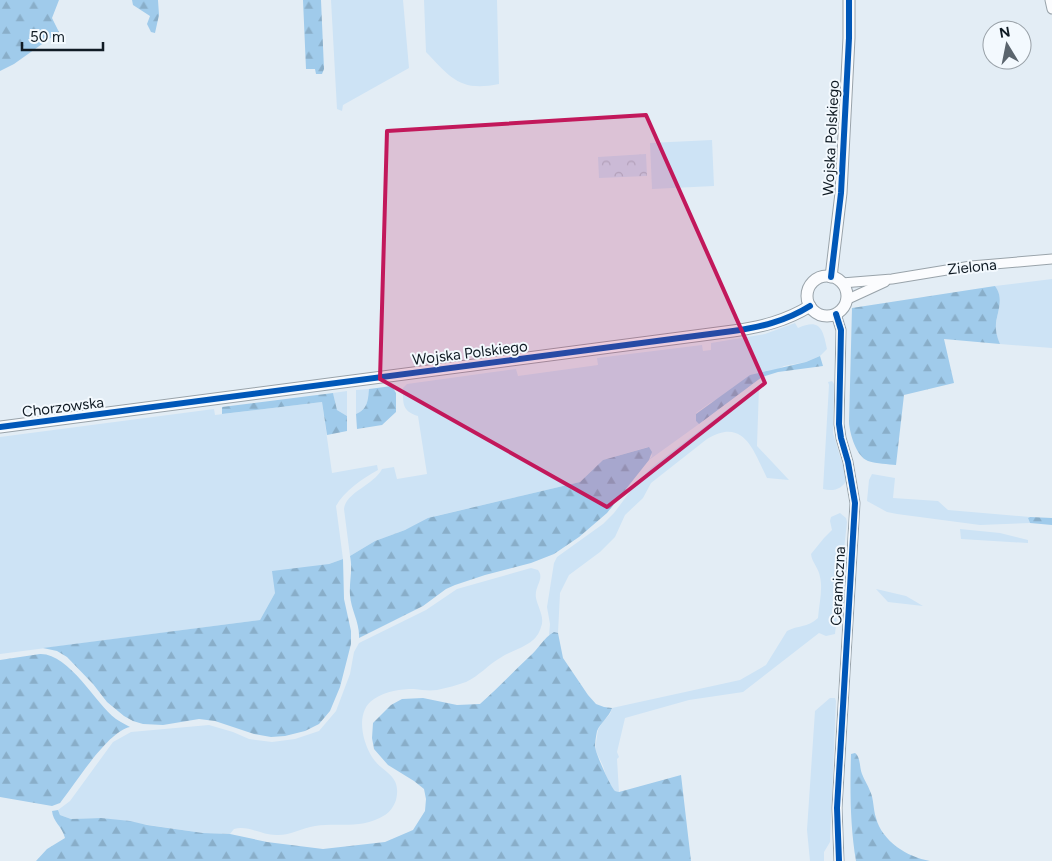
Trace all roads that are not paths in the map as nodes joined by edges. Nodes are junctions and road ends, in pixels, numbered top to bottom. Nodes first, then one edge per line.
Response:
1 (849, 0) edge
2 (1050, 0) edge
3 (1052, 9) edge
4 (1052, 259) edge
5 (831, 277) junction
6 (892, 279) junction
7 (842, 283) junction
8 (846, 300) junction
9 (810, 306) junction
10 (836, 314) junction
11 (129, 411) joint
12 (0, 427) edge
13 (839, 861) edge

1 - 5 street, Wojska Polskiego
2 - 3 street
4 - 6 street, Zielona
5 - 7 street
5 - 9 street
6 - 7 street, Zielona
6 - 8 street, Zielona
7 - 8 street
8 - 10 street
9 - 10 street
9 - 11 street, Wojska Polskiego
10 - 13 street, Ceramiczna
11 - 12 street, Chorzowska

